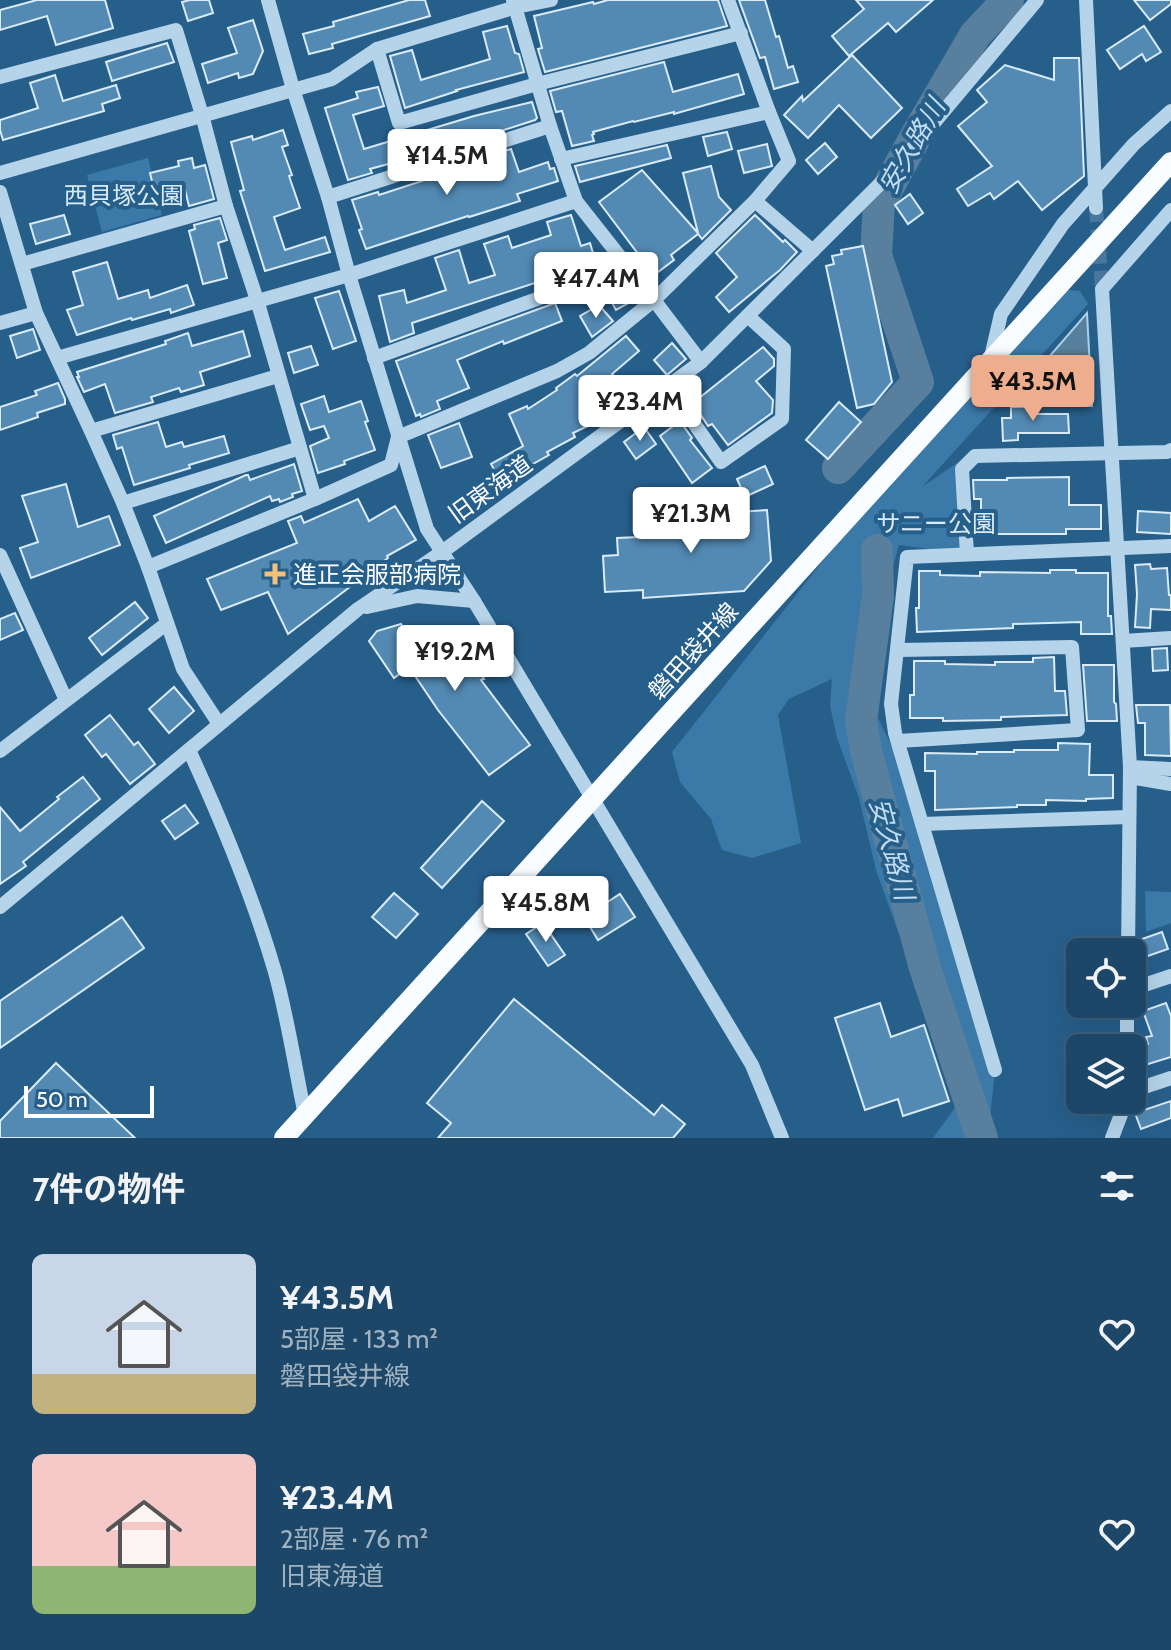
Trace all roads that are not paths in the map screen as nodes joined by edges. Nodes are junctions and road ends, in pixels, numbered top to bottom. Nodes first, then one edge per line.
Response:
1 (268, 0) edge
2 (551, 0) edge
3 (728, 0) edge
4 (1037, 0) edge
5 (1086, 0) edge
6 (515, 4) edge
7 (741, 33) junction
8 (377, 49) junction
9 (0, 77) edge
10 (537, 84) junction
11 (293, 89) junction
12 (1171, 111) edge
13 (769, 112) junction
14 (202, 115) junction
15 (550, 126) junction
16 (561, 159) junction
17 (1171, 162) edge
18 (0, 173) edge
19 (1095, 190) junction
20 (0, 192) edge
21 (328, 197) junction
22 (576, 201) junction
23 (755, 201) junction
24 (226, 206) junction
25 (1096, 208) tunnel mouth
26 (1171, 210) edge
27 (813, 251) junction
28 (22, 264) junction
29 (628, 266) junction
30 (349, 275) junction
31 (257, 300) junction
32 (654, 300) junction
33 (36, 313) junction
34 (748, 316) junction
35 (0, 323) edge
36 (57, 358) junction
37 (374, 358) junction
38 (701, 362) junction
39 (990, 362) junction
40 (278, 376) junction
41 (668, 386) junction
42 (91, 431) junction
43 (398, 437) junction
44 (300, 448) junction
45 (1171, 450) edge
46 (1112, 453) junction
47 (315, 499) junction
48 (123, 503) junction
49 (1171, 546) edge
50 (1118, 548) junction
51 (442, 552) junction
52 (967, 554) junction
53 (0, 555) edge
54 (148, 567) junction
55 (474, 601) junction
56 (358, 609) junction
57 (166, 624) junction
58 (1171, 638) edge
59 (1123, 641) junction
60 (897, 650) junction
61 (66, 700) junction
62 (219, 724) junction
63 (898, 741) junction
64 (189, 750) junction
65 (0, 751) edge
66 (1171, 769) edge
67 (1130, 772) junction
68 (1171, 784) edge
69 (594, 799) junction
70 (1129, 817) junction
71 (922, 824) junction
72 (0, 907) edge
73 (1128, 938) edge
74 (1171, 976) edge
75 (1146, 984) edge
76 (995, 1070) dead end
77 (1171, 1078) edge
78 (1146, 1086) edge
79 (1121, 1114) edge
80 (305, 1115) junction
81 (284, 1138) edge
82 (782, 1138) edge
83 (1112, 1138) edge

1 - 11 street
2 - 6 street
3 - 7 street
4 - 27 street, 旧東海道
5 - 19 street
6 - 8 street
6 - 10 street
7 - 10 street
7 - 13 street
8 - 10 street
8 - 11 street
9 - 14 street
10 - 15 street
11 - 14 street
11 - 21 street
12 - 19 street
13 - 16 street
13 - 23 street
14 - 18 street
14 - 24 street
15 - 16 street
15 - 21 street
16 - 22 street
17 - 39 main road, 磐田袋井線
19 - 25 street
19 - 39 street
20 - 28 street
21 - 30 street
22 - 29 street
22 - 30 street
23 - 27 street
23 - 32 street
24 - 28 street
24 - 31 street
26 - 46 street
27 - 34 street, 旧東海道
28 - 33 street
29 - 32 street
29 - 37 street
30 - 31 street
30 - 37 street
31 - 36 street
31 - 40 street
32 - 38 street
32 - 43 street
33 - 35 street
33 - 36 street
34 - 38 street, 旧東海道
34 - 41 street
36 - 42 street
37 - 43 street
38 - 41 street, 旧東海道
39 - 69 main road, 磐田袋井線
40 - 42 street
40 - 44 street
41 - 51 street, 旧東海道
42 - 48 street
43 - 47 street
43 - 51 street
44 - 47 street
44 - 48 street
45 - 46 street
46 - 50 street
46 - 52 street
47 - 54 street
48 - 54 street
49 - 50 street
50 - 52 street
50 - 59 street
51 - 55 street
51 - 56 street, 旧東海道
52 - 60 street
53 - 61 street
54 - 57 street
55 - 56 street
55 - 69 street
56 - 62 street, 旧東海道
57 - 61 street
57 - 62 street
58 - 59 street
59 - 67 street
60 - 63 street
60 - 63 street
61 - 65 street
62 - 64 street, 旧東海道
63 - 71 street
64 - 72 street, 旧東海道
64 - 80 street
66 - 67 street
67 - 68 street
67 - 70 street
69 - 80 main road, 磐田袋井線
69 - 82 street
70 - 71 street
70 - 73 street
71 - 76 street
74 - 75 street
77 - 78 street
79 - 83 street
80 - 81 main road, 磐田袋井線

